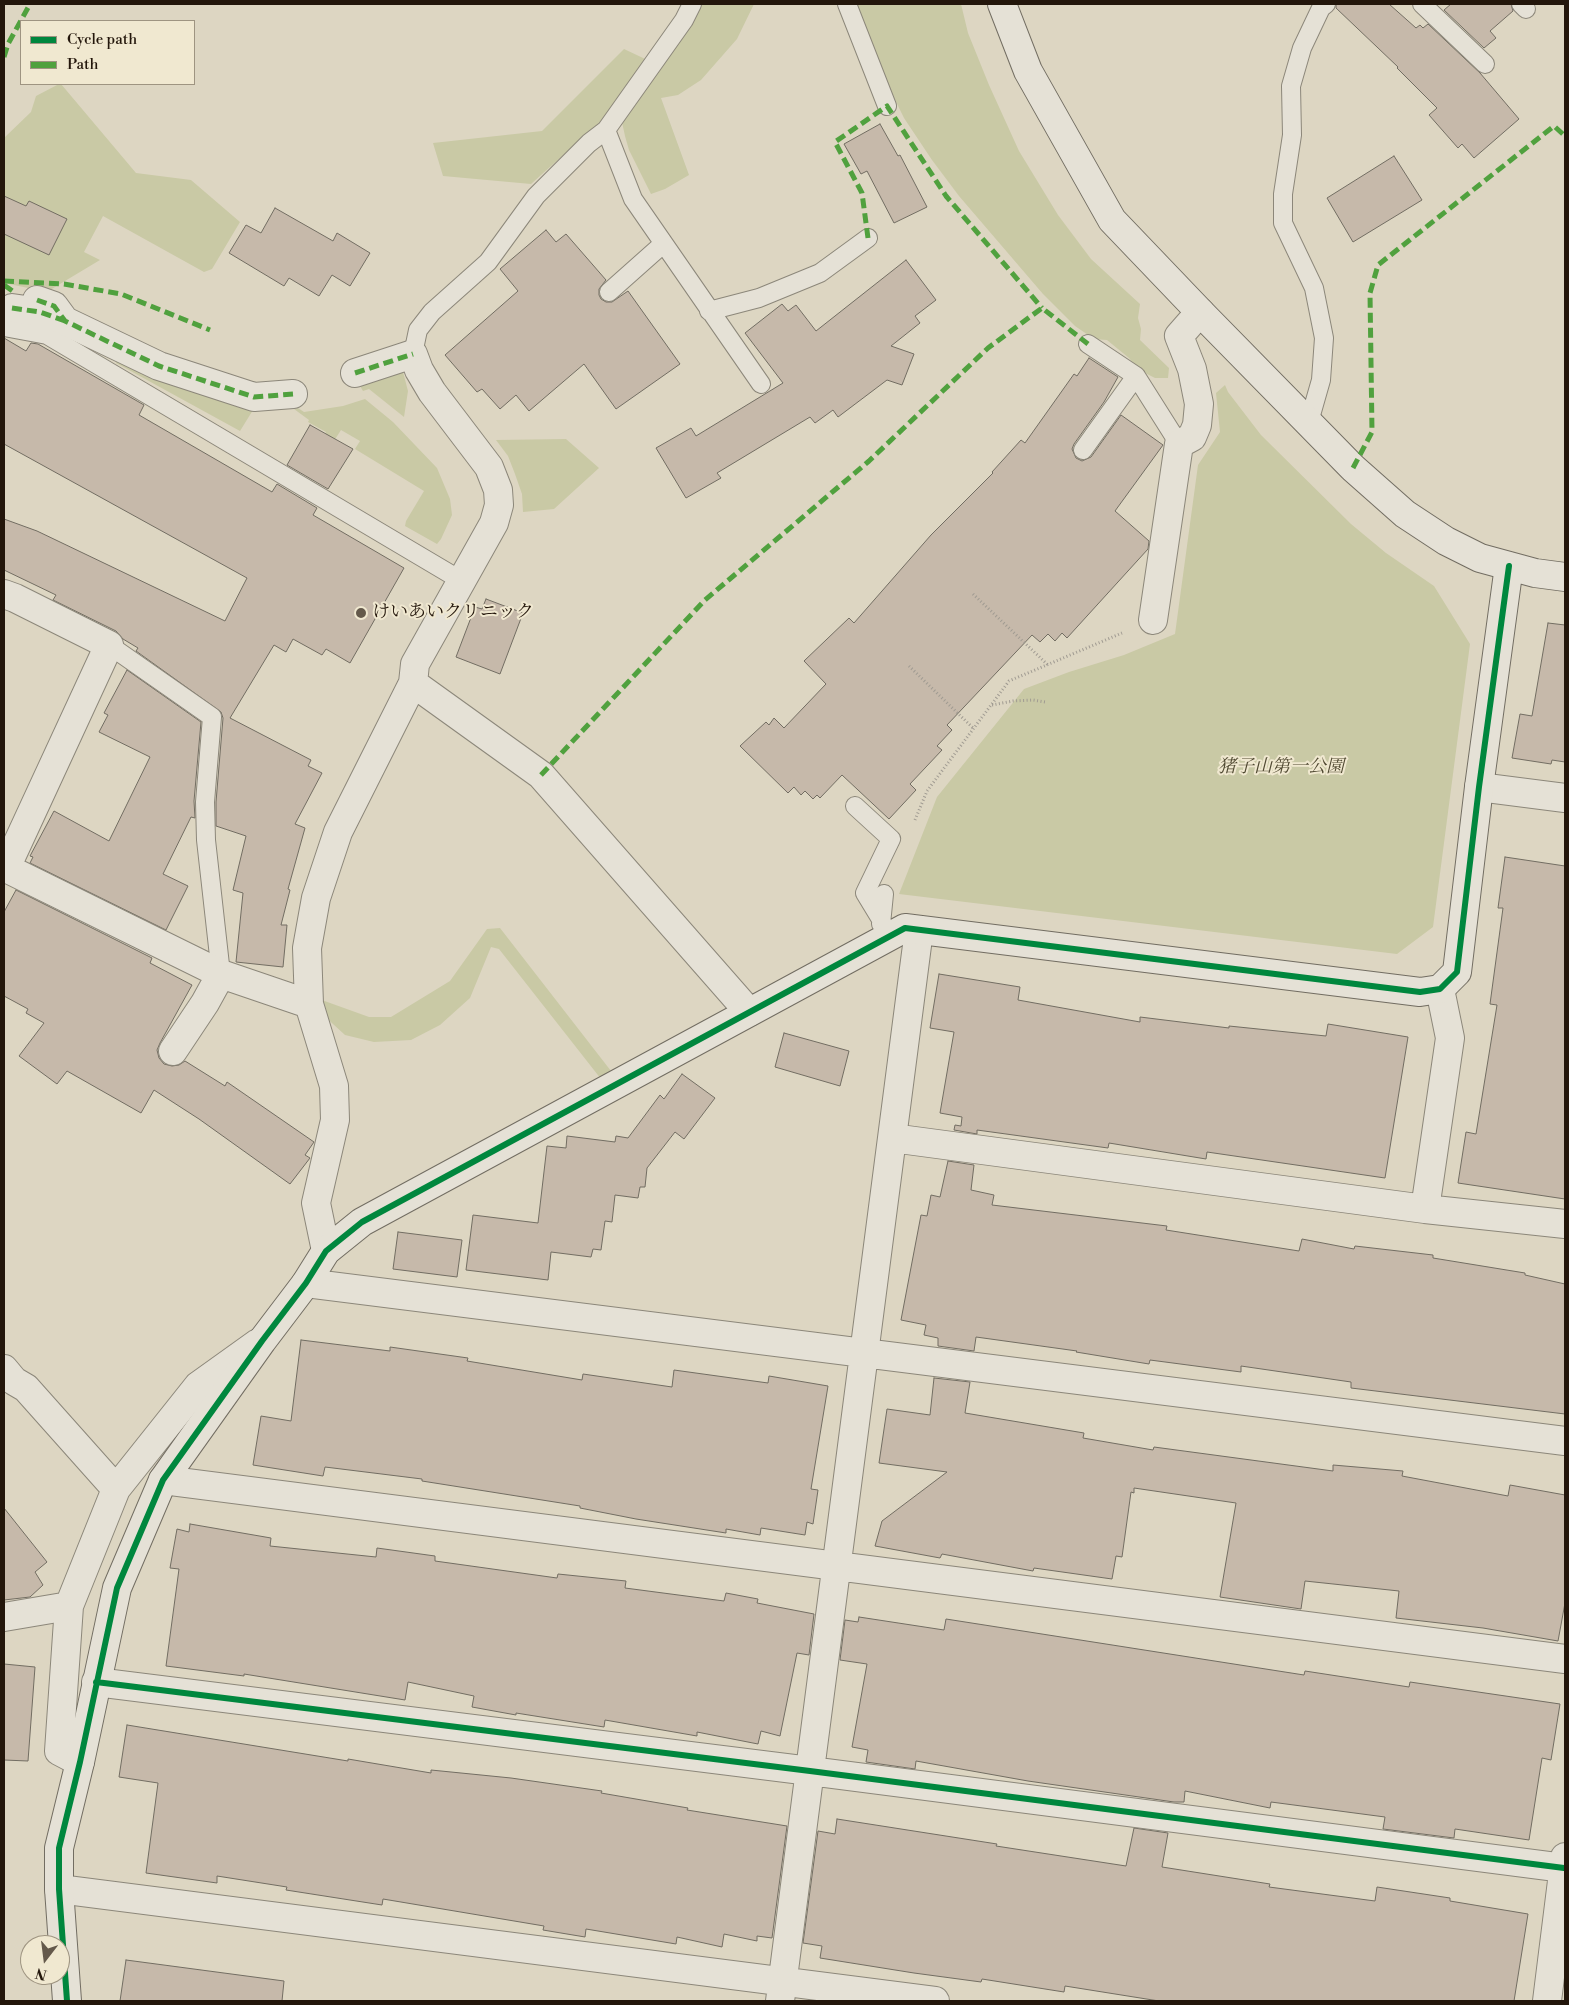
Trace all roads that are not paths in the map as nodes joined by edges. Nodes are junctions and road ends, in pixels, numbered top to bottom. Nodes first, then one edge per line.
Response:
1 (692, 4) edge
2 (847, 4) edge
3 (1002, 4) edge
4 (1326, 4) edge
5 (1422, 4) edge
6 (1485, 64) dead end
7 (887, 106) dead end
8 (606, 130) junction
9 (868, 238) dead end
10 (663, 244) junction
11 (609, 292) dead end
12 (37, 300) dead end
13 (709, 311) junction
14 (1200, 312) junction
15 (8, 318) edge
16 (65, 321) junction
17 (1088, 344) dead end
18 (413, 354) junction
19 (355, 373) dead end
20 (1136, 376) junction
21 (761, 384) dead end
22 (293, 394) dead end
23 (1309, 422) junction
24 (1180, 444) junction
25 (1083, 450) dead end
26 (1509, 566) junction
27 (1565, 577) edge
28 (462, 581) junction
29 (4, 594) edge
30 (1153, 620) road end
31 (109, 645) junction
32 (413, 683) junction
33 (1479, 786) junction
34 (1565, 798) edge
35 (855, 806) dead end
36 (5, 871) edge
37 (884, 894) dead end
38 (919, 930) junction
39 (880, 932) junction
40 (221, 974) junction
41 (1440, 989) junction
42 (309, 1004) junction
43 (749, 1012) junction
44 (173, 1051) dead end
45 (892, 1138) junction
46 (1425, 1209) junction
47 (1565, 1224) edge
48 (326, 1251) junction
49 (306, 1283) junction
50 (262, 1341) junction
51 (864, 1354) junction
52 (7, 1379) edge
53 (1565, 1441) edge
54 (163, 1480) junction
55 (116, 1489) junction
56 (837, 1567) junction
57 (69, 1606) junction
58 (4, 1617) edge
59 (1565, 1659) edge
60 (96, 1682) junction
61 (80, 1762) junction
62 (810, 1771) junction
63 (1565, 1862) edge
64 (59, 1889) junction
65 (782, 1992) edge
66 (67, 2001) edge
67 (935, 2001) edge
68 (1547, 2001) edge

1 - 8 lane
2 - 7 lane
3 - 14 street
4 - 23 lane
5 - 6 lane
8 - 10 lane
8 - 18 lane
9 - 13 lane
10 - 11 lane
10 - 13 lane
12 - 16 street
13 - 21 lane
14 - 23 street
14 - 24 street
15 - 16 street
15 - 28 lane
16 - 22 street
17 - 20 lane
18 - 19 street
18 - 28 street
20 - 24 lane
20 - 25 lane
23 - 26 street
24 - 30 street
26 - 27 street
26 - 33 street
28 - 32 street
29 - 31 street
31 - 36 street
31 - 40 lane
32 - 42 street
32 - 43 street
33 - 34 street
33 - 41 street
35 - 39 lane
36 - 40 street
37 - 39 lane
38 - 39 street
38 - 41 street
38 - 45 street
39 - 43 street
40 - 42 street
40 - 44 street
41 - 46 street
42 - 48 street
43 - 48 street
45 - 46 street
45 - 51 street
46 - 47 street
48 - 49 street
49 - 50 street
49 - 51 street
50 - 54 street
50 - 55 street
51 - 53 street
51 - 56 street
52 - 55 street
54 - 56 street
54 - 60 street
55 - 57 street
56 - 59 street
56 - 62 street
57 - 58 street
57 - 61 street
60 - 61 street
60 - 62 street
61 - 64 street
62 - 63 street
62 - 65 street
63 - 68 street
64 - 65 street
64 - 66 street
65 - 67 street

